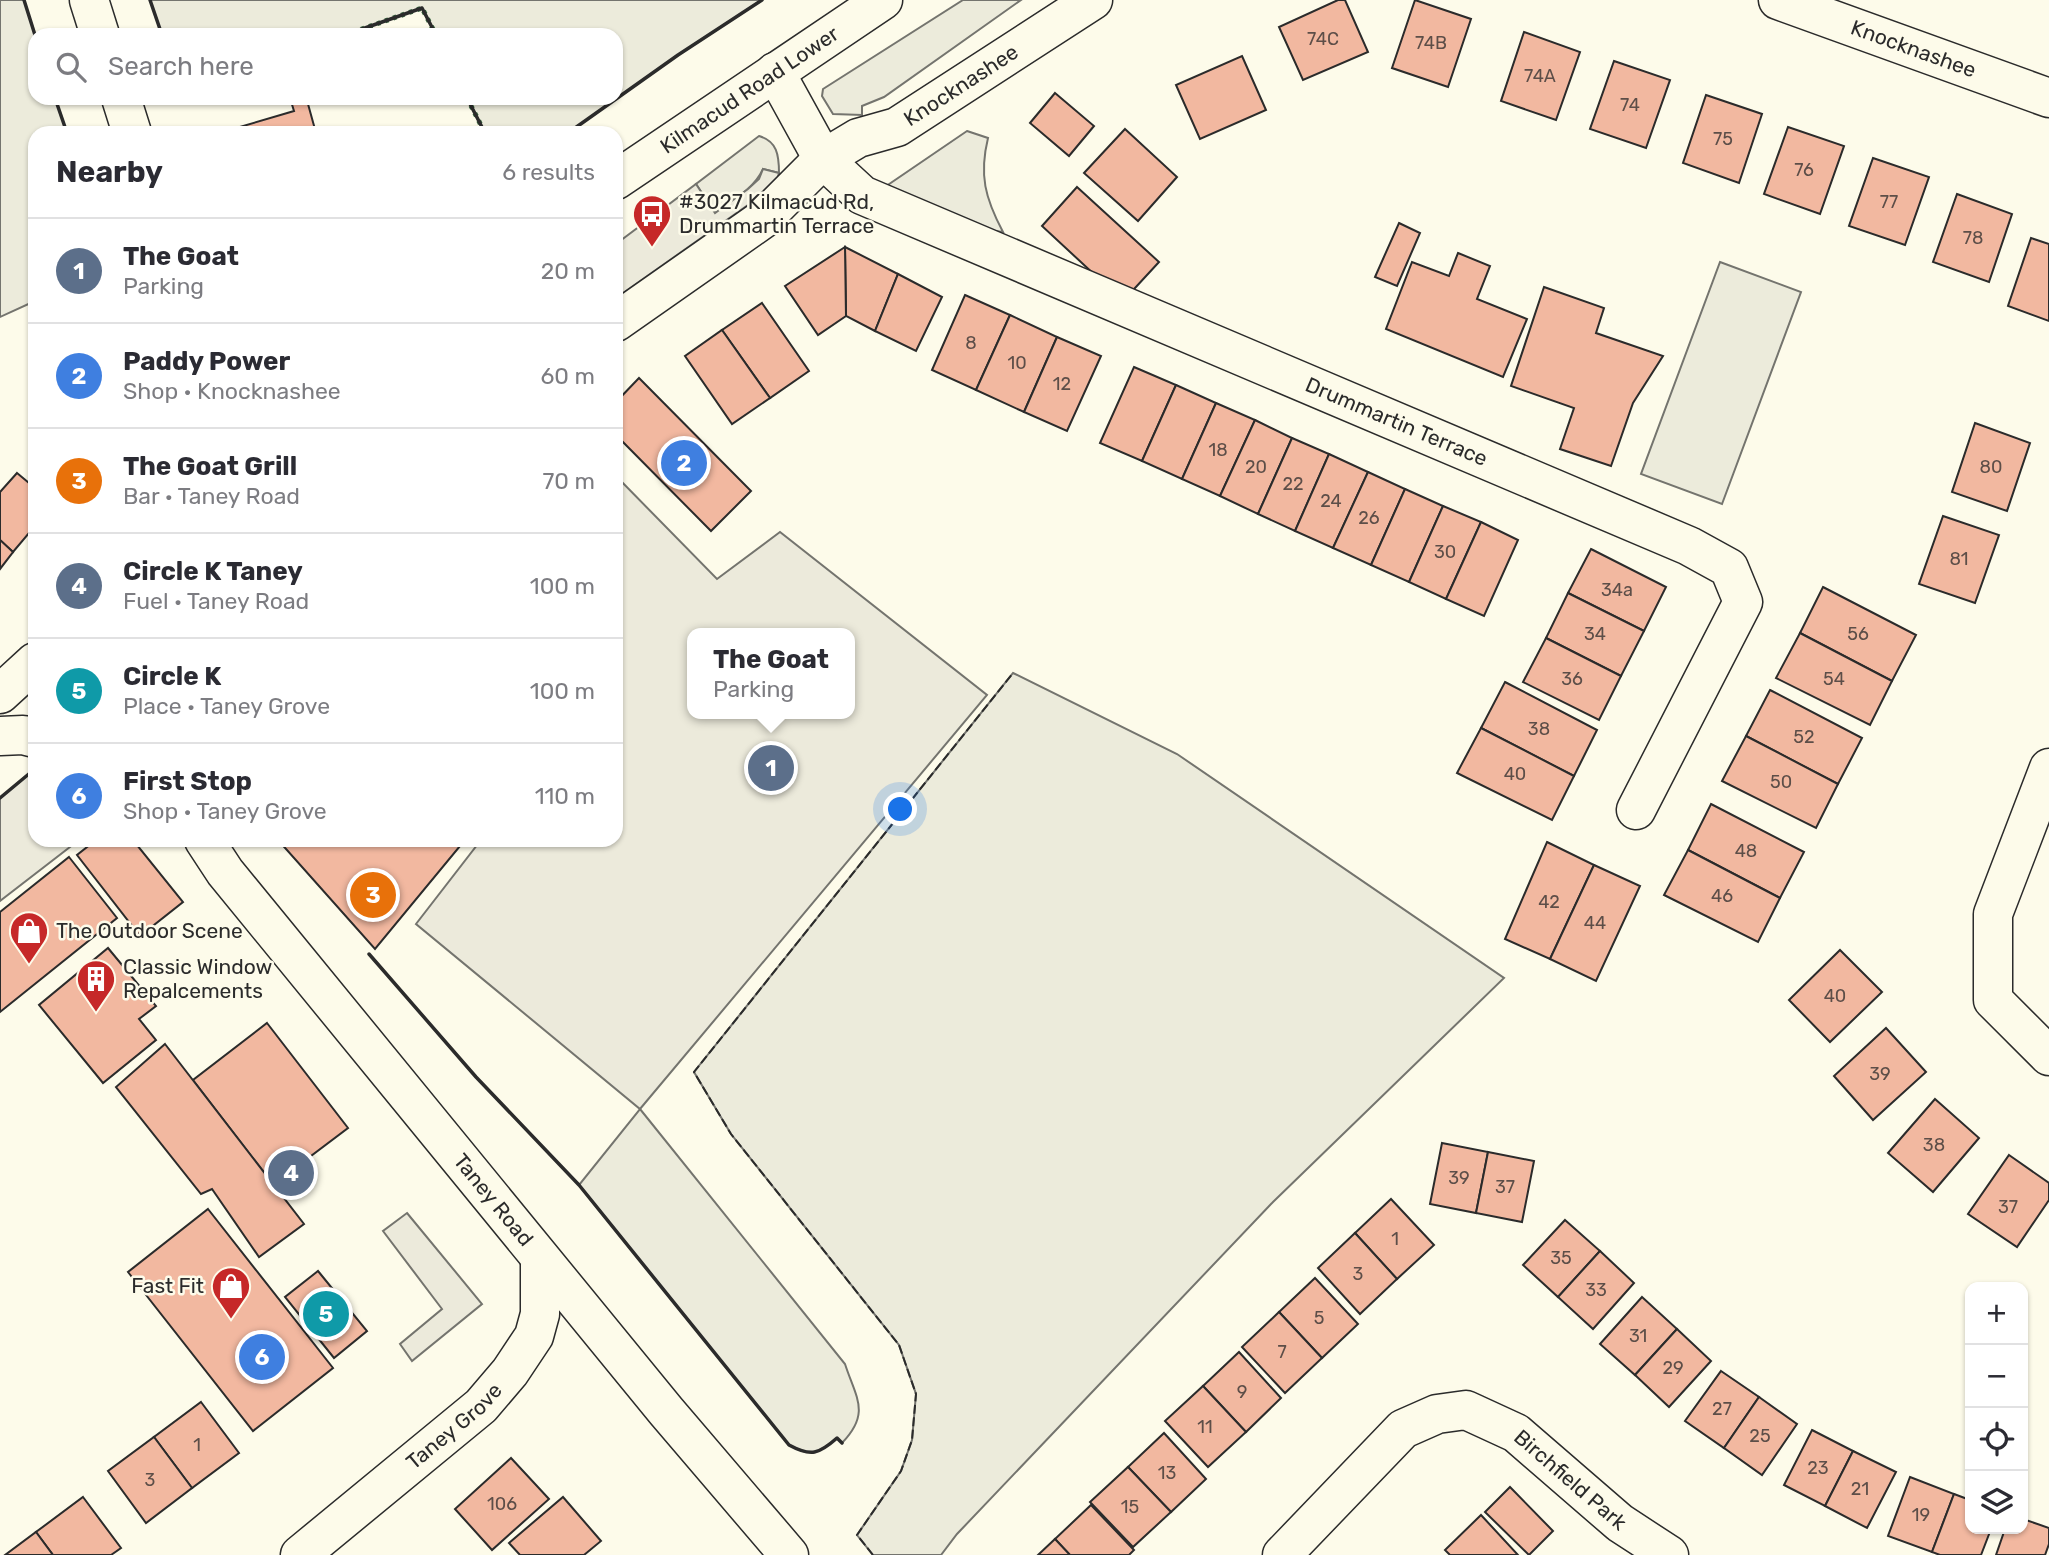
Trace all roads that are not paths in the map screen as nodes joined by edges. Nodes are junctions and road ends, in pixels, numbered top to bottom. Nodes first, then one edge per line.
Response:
1 (89, 0) edge
2 (883, 0) edge
3 (1093, 0) edge
4 (1778, 0) edge
5 (98, 28) edge
6 (775, 72) junction
7 (2049, 98) edge
8 (123, 105) edge
9 (130, 126) edge
10 (823, 159) junction
11 (623, 175) edge
12 (623, 316) edge
13 (28, 668) edge
14 (0, 694) edge
15 (0, 736) edge
16 (28, 737) edge
17 (2049, 768) edge
18 (1636, 810) dead end
19 (199, 847) edge
20 (209, 847) edge
21 (225, 872) junction
22 (2049, 1056) edge
23 (540, 1258) junction
24 (300, 1555) edge
25 (789, 1555) edge
26 (1282, 1555) edge
27 (1669, 1555) edge

1 - 5 street
2 - 6 street, Kilmacud Road Lower
3 - 10 street, Knocknashee
4 - 7 street, Knocknashee
6 - 10 street
6 - 11 street, Kilmacud Road Lower
8 - 9 street
10 - 12 street, Knocknashee
10 - 18 street, Drummartin Terrace
13 - 14 street
15 - 16 street
17 - 22 street
19 - 21 street
20 - 21 street, Taney Road
21 - 23 street, Taney Road
23 - 24 street, Taney Grove
23 - 25 street, Taney Road
26 - 27 street, Birchfield Park

